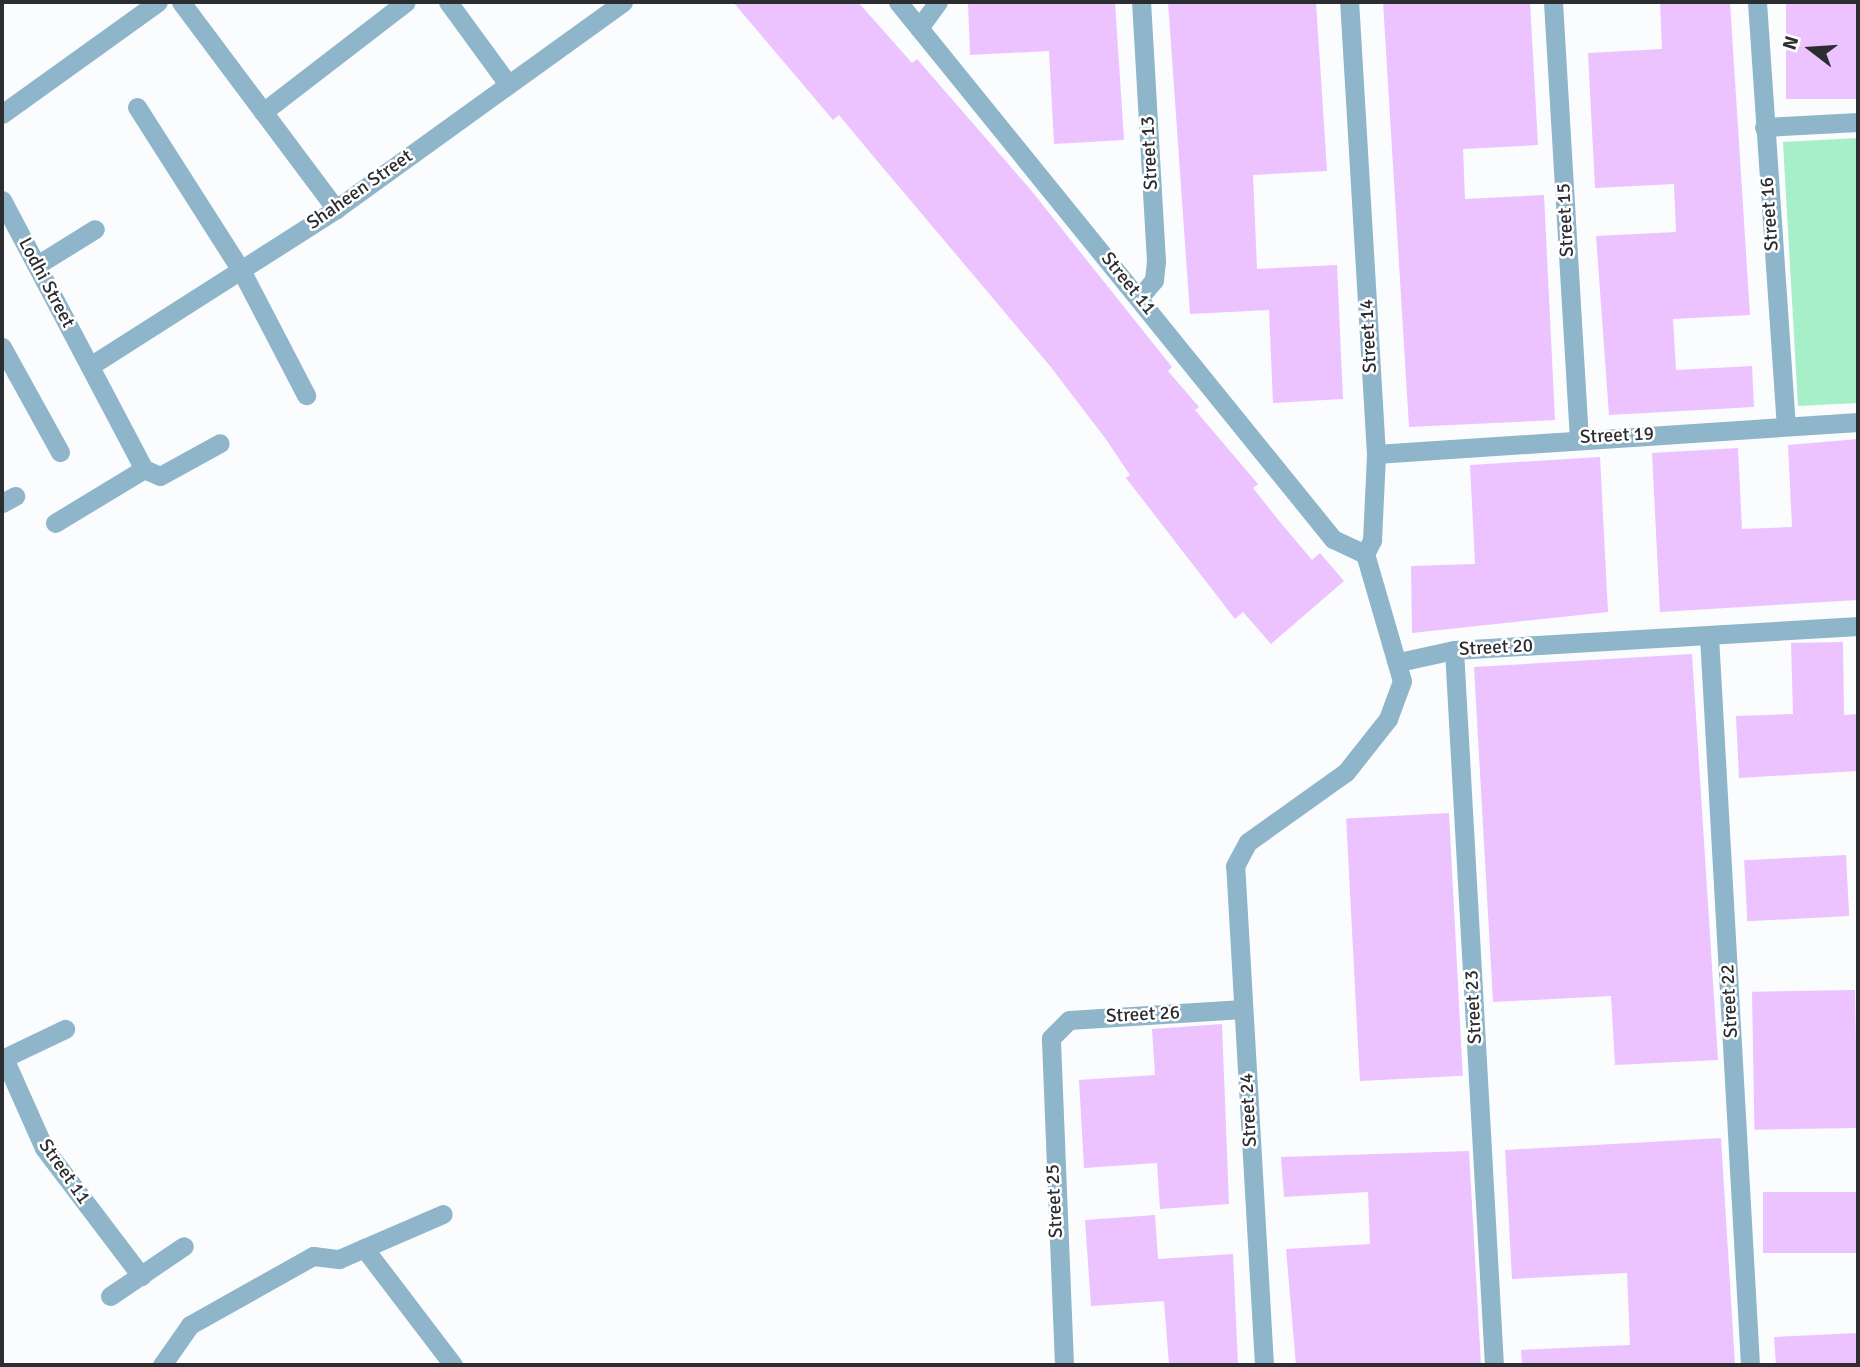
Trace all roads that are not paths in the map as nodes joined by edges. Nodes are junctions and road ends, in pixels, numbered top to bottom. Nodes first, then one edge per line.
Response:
1 (158, 2) edge
2 (181, 2) edge
3 (406, 2) edge
4 (448, 2) edge
5 (623, 2) edge
6 (898, 2) edge
7 (938, 2) edge
8 (1141, 2) edge
9 (1349, 2) edge
10 (1553, 2) edge
11 (1757, 2) edge
12 (919, 28) junction
13 (508, 83) junction
14 (137, 107) dead end
15 (263, 112) junction
16 (2, 114) edge
17 (1858, 122) edge
18 (1764, 127) junction
19 (2, 200) edge
20 (336, 209) junction
21 (95, 229) dead end
22 (37, 265) junction
23 (242, 272) junction
24 (1139, 298) junction
25 (2, 347) edge
26 (90, 366) junction
27 (306, 395) dead end
28 (1858, 422) edge
29 (1786, 426) junction
30 (1579, 438) junction
31 (220, 443) dead end
32 (61, 452) dead end
33 (1376, 454) junction
34 (144, 469) junction
35 (55, 523) dead end
36 (1364, 554) junction
37 (1858, 626) edge
38 (1709, 636) junction
39 (1454, 650) junction
40 (1399, 662) junction
41 (1243, 1009) junction
42 (65, 1029) dead end
43 (1051, 1038) joint
44 (3, 1058) edge
45 (443, 1214) dead end
46 (184, 1246) dead end
47 (364, 1248) junction
48 (141, 1276) junction
49 (110, 1296) dead end
50 (162, 1365) edge
51 (453, 1365) edge
52 (1064, 1365) edge
53 (1264, 1365) edge
54 (1494, 1365) edge
55 (1750, 1365) edge

1 - 16 street
2 - 15 street
3 - 15 street
4 - 13 street
5 - 13 street, Shaheen Street
6 - 12 street, Street 11
7 - 12 street
8 - 24 street, Street 13
9 - 33 street, Street 14
10 - 30 street, Street 15
11 - 18 street, Street 16
12 - 24 street, Street 11
13 - 20 street, Shaheen Street
14 - 23 street
15 - 20 street
17 - 18 street
18 - 29 street, Street 16
19 - 22 street, Lodhi Street
20 - 23 street, Shaheen Street
21 - 22 street
22 - 26 street, Lodhi Street
23 - 26 street, Shaheen Street
23 - 27 street
24 - 36 street, Street 11
25 - 32 street
26 - 34 street, Lodhi Street
28 - 29 street, Street 19
29 - 30 street, Street 19
30 - 33 street, Street 19
31 - 34 street
33 - 36 street, Street 14
34 - 35 street
36 - 40 street
37 - 38 street, Street 20
38 - 39 street, Street 20
38 - 55 street, Street 22
39 - 40 street, Street 20
39 - 54 street, Street 23
40 - 41 street, Street 24
41 - 43 street, Street 26
41 - 53 street, Street 24
42 - 44 street
43 - 52 street, Street 25
44 - 48 street, Street 11
45 - 47 street
46 - 48 street
47 - 50 street
47 - 51 street
48 - 49 street

